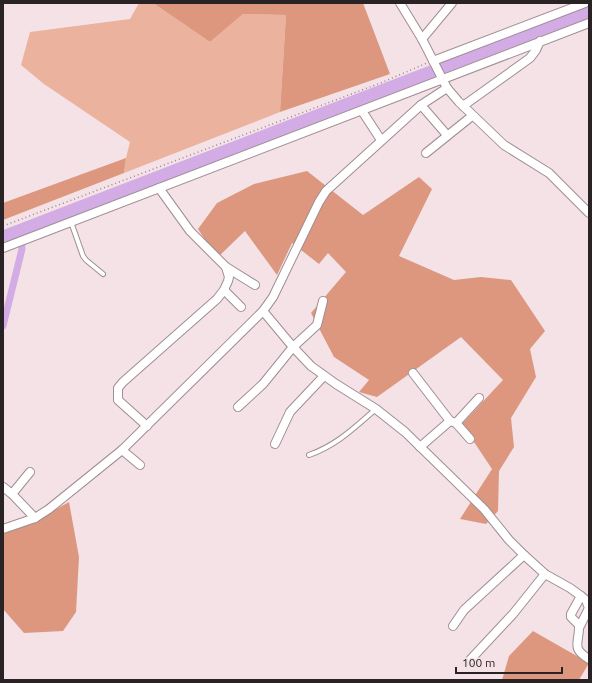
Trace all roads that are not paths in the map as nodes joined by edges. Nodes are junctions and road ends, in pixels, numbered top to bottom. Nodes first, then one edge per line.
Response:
1 (400, 3) edge
2 (452, 3) edge
3 (585, 3) edge
4 (589, 23) edge
5 (422, 39) junction
6 (540, 41) junction
7 (434, 62) junction
8 (442, 78) junction
9 (447, 88) junction
10 (421, 105) junction
11 (463, 106) junction
12 (362, 111) junction
13 (472, 116) junction
14 (447, 135) junction
15 (381, 140) junction
16 (426, 153) dead end
17 (159, 188) junction
18 (589, 213) edge
19 (71, 222) junction
20 (3, 248) edge
21 (226, 267) junction
22 (103, 274) dead end
23 (255, 285) dead end
24 (224, 290) junction
25 (323, 301) dead end
26 (241, 307) dead end
27 (263, 311) junction
28 (293, 347) junction
29 (413, 374) dead end
30 (324, 376) junction
31 (479, 398) dead end
32 (238, 407) dead end
33 (376, 409) junction
34 (453, 422) junction
35 (147, 426) junction
36 (470, 439) dead end
37 (275, 444) dead end
38 (420, 447) junction
39 (122, 450) junction
40 (310, 455) dead end
41 (140, 465) dead end
42 (30, 472) dead end
43 (3, 487) edge
44 (12, 494) junction
45 (34, 518) junction
46 (3, 529) edge
47 (524, 555) junction
48 (545, 574) junction
49 (581, 596) junction
50 (453, 626) dead end
51 (579, 628) junction
52 (589, 659) edge
53 (470, 660) dead end

1 - 5 street
2 - 5 street
3 - 7 street
4 - 6 street
5 - 7 street
6 - 8 street
6 - 11 street
7 - 8 street
8 - 9 street
8 - 12 street
9 - 10 street
9 - 11 street
10 - 14 street
10 - 15 street
11 - 13 street
12 - 15 street
12 - 17 street
13 - 14 street
13 - 18 street
14 - 16 street
15 - 27 street
17 - 19 street
17 - 21 street
19 - 20 street
19 - 22 lane
21 - 23 street
21 - 24 street
24 - 26 street
24 - 35 street
25 - 28 street
27 - 28 street
27 - 35 street
28 - 30 street
28 - 32 street
29 - 34 street
30 - 33 street
30 - 37 street
31 - 34 street
33 - 38 street
33 - 40 lane
34 - 36 street
34 - 38 street
35 - 39 street
38 - 47 street
39 - 41 street
39 - 45 street
42 - 44 street
43 - 44 street
44 - 45 street
45 - 46 street
47 - 48 street
47 - 50 street
48 - 49 street
48 - 53 street
49 - 51 street
49 - 51 street
51 - 52 street

